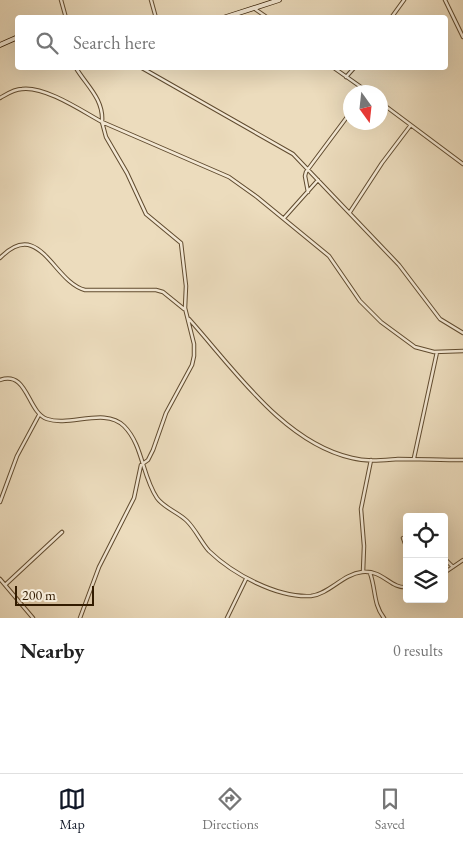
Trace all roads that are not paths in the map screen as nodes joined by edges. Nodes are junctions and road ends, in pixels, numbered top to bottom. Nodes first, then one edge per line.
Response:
1 (60, 0) edge
2 (150, 0) edge
3 (280, 0) edge
4 (404, 0) edge
5 (445, 0) edge
6 (255, 9) junction
7 (65, 15) edge
8 (155, 15) edge
9 (234, 15) edge
10 (264, 15) edge
11 (393, 15) edge
12 (463, 37) edge
13 (15, 39) edge
14 (0, 45) edge
15 (77, 70) edge
16 (145, 70) edge
17 (337, 70) edge
18 (352, 70) edge
19 (346, 77) junction
20 (357, 85) edge
21 (0, 98) edge
22 (388, 108) edge
23 (102, 122) junction
24 (343, 122) edge
25 (410, 126) junction
26 (463, 164) edge
27 (308, 169) junction
28 (318, 180) junction
29 (308, 192) junction
30 (349, 212) junction
31 (284, 218) junction
32 (0, 258) edge
33 (187, 314) junction
34 (188, 318) junction
35 (463, 333) edge
36 (463, 351) edge
37 (437, 352) junction
38 (0, 380) edge
39 (38, 415) junction
40 (414, 459) junction
41 (370, 460) junction
42 (463, 460) edge
43 (141, 465) junction
44 (0, 502) edge
45 (62, 532) dead end
46 (463, 560) edge
47 (448, 562) edge
48 (453, 567) junction
49 (448, 570) edge
50 (362, 572) junction
51 (370, 573) junction
52 (246, 578) junction
53 (0, 579) edge
54 (5, 585) junction
55 (403, 587) edge
56 (33, 618) edge
57 (80, 618) edge
58 (227, 618) edge
59 (384, 618) edge

1 - 7 street
2 - 8 street
3 - 6 main road
4 - 11 street
5 - 12 street
6 - 9 main road
6 - 10 street
13 - 14 main road
15 - 23 street
16 - 27 street
17 - 19 street
18 - 19 street
19 - 20 street
21 - 23 street
22 - 25 street
23 - 31 street
23 - 33 street
24 - 27 street
25 - 26 street
25 - 30 street
27 - 28 street
27 - 29 street
28 - 29 street
28 - 30 street
29 - 31 street
30 - 35 street
31 - 37 street
32 - 33 street
33 - 34 street
34 - 41 street
34 - 43 street
36 - 37 street
37 - 40 street
38 - 39 street
39 - 43 street
39 - 44 street
40 - 41 street
40 - 42 street
41 - 50 street
43 - 52 street
43 - 57 street
45 - 54 street
46 - 48 street
47 - 48 street
48 - 49 street
50 - 51 street
50 - 52 street
51 - 55 street
51 - 59 street
52 - 58 street
53 - 54 street
54 - 56 street

